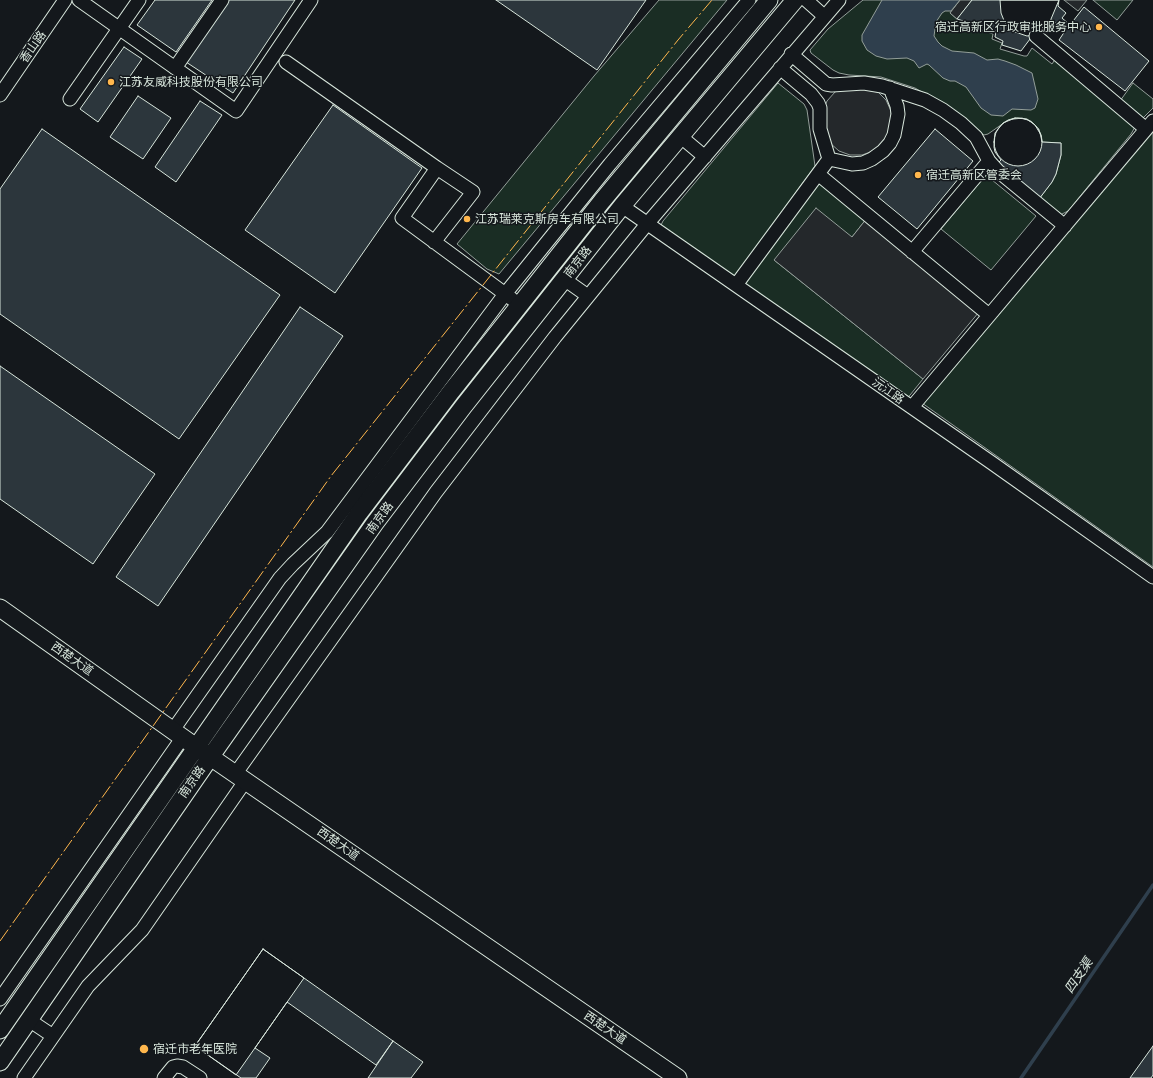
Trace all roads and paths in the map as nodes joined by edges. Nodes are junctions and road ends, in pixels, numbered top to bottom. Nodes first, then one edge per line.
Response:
1 (65, 0) edge
2 (80, 0) edge
3 (139, 0) edge
4 (222, 0) edge
5 (311, 0) edge
6 (749, 0) edge
7 (769, 0) edge
8 (795, 0) edge
9 (806, 0) edge
10 (839, 0) edge
11 (824, 16) junction
12 (119, 28) junction
13 (1036, 36) dead end
14 (791, 54) junction
15 (286, 62) dead end
16 (175, 68) junction
17 (780, 68) junction
18 (890, 88) junction
19 (0, 95) edge
20 (70, 99) dead end
21 (1150, 125) edge
22 (680, 136) junction
23 (704, 157) junction
24 (829, 159) junction
25 (989, 161) junction
26 (437, 168) junction
27 (818, 174) junction
28 (622, 206) junction
29 (647, 224) junction
30 (1065, 226) junction
31 (434, 242) junction
32 (912, 252) junction
33 (564, 279) junction
34 (736, 285) junction
35 (505, 294) junction
36 (588, 296) junction
37 (520, 305) junction
38 (989, 315) junction
39 (912, 407) junction
40 (1153, 577) edge
41 (0, 608) edge
42 (184, 738) junction
43 (211, 756) junction
44 (241, 777) junction
45 (0, 999) edge
46 (29, 1020) junction
47 (0, 1030) edge
48 (53, 1036) junction
49 (0, 1062) edge
50 (24, 1078) edge
51 (164, 1078) edge
52 (200, 1078) edge
53 (678, 1078) edge

1 - 19 street, 香山路
2 - 12 street
3 - 12 street
4 - 16 street
5 - 16 street
6 - 35 street
7 - 37 main road, 南京路
8 - 22 main road, 南京路
9 - 11 street
10 - 11 street
11 - 14 street
12 - 16 street
12 - 20 street
13 - 21 street
14 - 17 street
14 - 18 street
15 - 26 street
17 - 23 street
17 - 24 street
18 - 24 street
18 - 25 street
21 - 30 street
22 - 23 street
22 - 28 main road, 南京路
23 - 29 street
24 - 27 street
25 - 30 street
25 - 32 street
26 - 31 street
26 - 31 street
27 - 32 street
27 - 34 street
28 - 29 street, 沅江路
28 - 33 main road, 南京路
29 - 34 street, 沅江路
29 - 36 street
30 - 38 street
31 - 35 street
32 - 38 street
33 - 36 street
33 - 43 main road, 南京路
34 - 39 street, 沅江路
35 - 37 street
35 - 42 street
36 - 44 street
37 - 42 main road, 南京路
38 - 39 street
39 - 40 street, 沅江路
41 - 42 main road, 西楚大道
42 - 43 main road, 西楚大道
42 - 45 street
42 - 47 main road, 南京路
43 - 44 main road, 西楚大道
43 - 46 main road, 南京路
44 - 48 street
44 - 53 main road, 西楚大道
46 - 48 street
46 - 49 main road, 南京路
48 - 50 street
51 - 52 street

